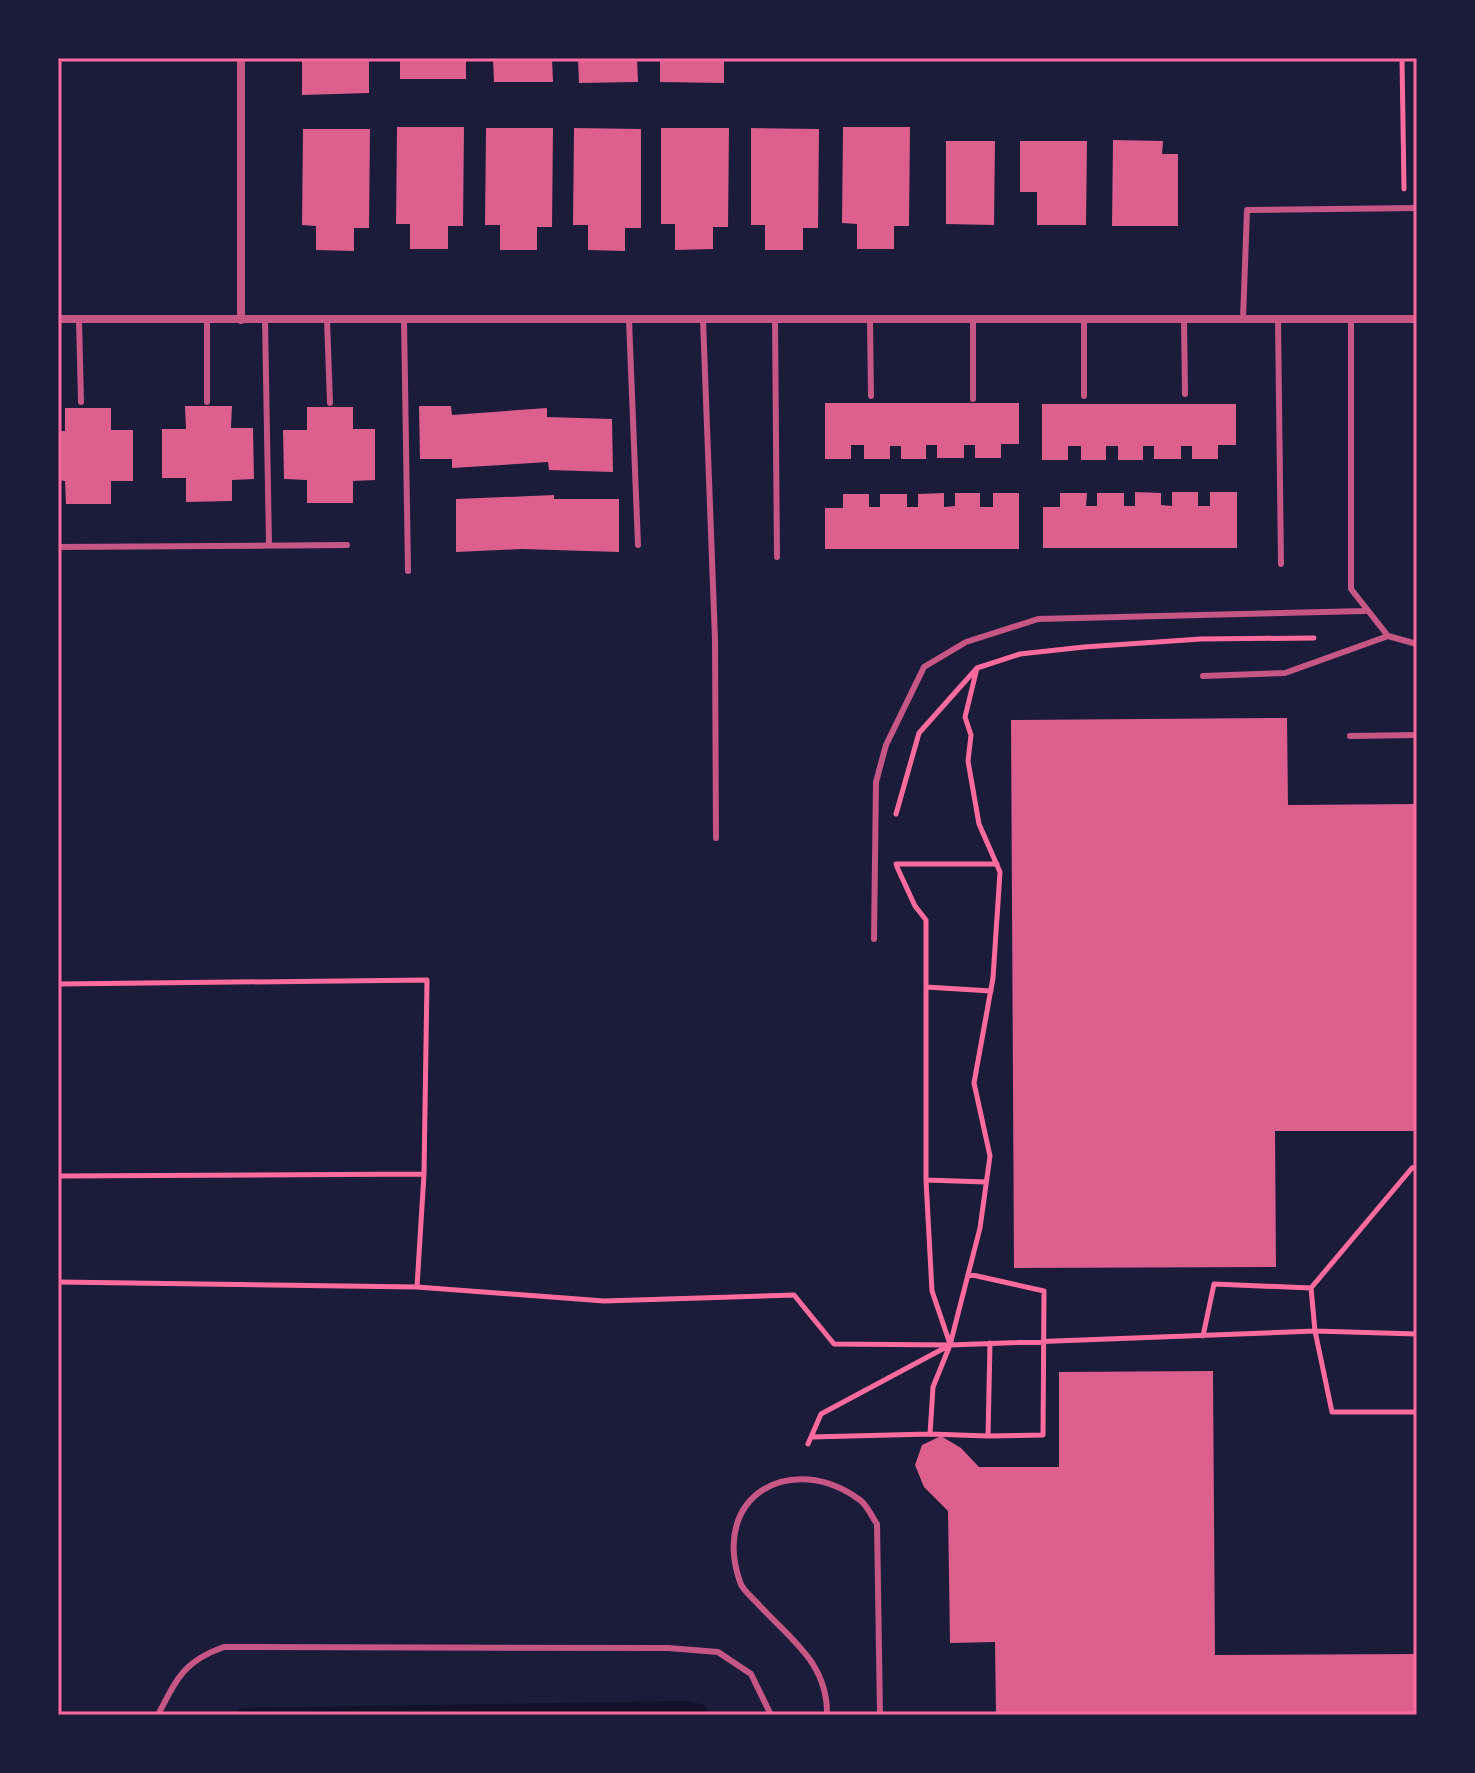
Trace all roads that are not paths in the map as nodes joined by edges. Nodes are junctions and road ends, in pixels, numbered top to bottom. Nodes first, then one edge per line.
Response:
1 (241, 58) edge
2 (1417, 208) edge
3 (58, 319) edge
4 (79, 319) junction
5 (207, 319) junction
6 (1243, 319) junction
7 (1278, 319) junction
8 (1351, 319) junction
9 (1417, 319) edge
10 (241, 320) junction
11 (265, 320) junction
12 (327, 320) junction
13 (404, 320) junction
14 (629, 320) junction
15 (703, 320) junction
16 (775, 320) junction
17 (870, 320) junction
18 (973, 320) junction
19 (1084, 320) junction
20 (1184, 320) junction
21 (1185, 394) dead end
22 (871, 396) dead end
23 (1084, 396) dead end
24 (973, 399) dead end
25 (81, 402) dead end
26 (207, 402) dead end
27 (330, 403) dead end
28 (269, 545) junction
29 (347, 545) dead end
30 (638, 545) dead end
31 (58, 547) edge
32 (777, 557) dead end
33 (1281, 564) dead end
34 (408, 571) dead end
35 (1365, 611) junction
36 (1388, 636) junction
37 (1417, 644) edge
38 (1203, 676) dead end
39 (1417, 735) edge
40 (1350, 736) dead end
41 (716, 838) dead end
42 (874, 939) dead end
43 (158, 1715) edge
44 (771, 1715) edge
45 (827, 1715) edge
46 (880, 1715) edge

1 - 10 street
2 - 6 lane
3 - 4 street
4 - 5 street
4 - 25 lane
5 - 10 street
5 - 26 lane
6 - 7 street
6 - 20 street
7 - 8 street
7 - 33 lane
8 - 9 street
8 - 35 lane
10 - 11 street
11 - 12 street
11 - 28 lane
12 - 13 street
12 - 27 lane
13 - 14 street
13 - 34 lane
14 - 15 street
14 - 30 lane
15 - 16 street
15 - 41 lane
16 - 17 street
16 - 32 lane
17 - 18 street
17 - 22 lane
18 - 19 street
18 - 24 lane
19 - 20 street
19 - 23 lane
20 - 21 lane
28 - 29 lane
28 - 31 lane
35 - 36 lane
35 - 42 lane
36 - 37 lane
36 - 38 lane
39 - 40 lane
43 - 44 lane
45 - 46 lane

